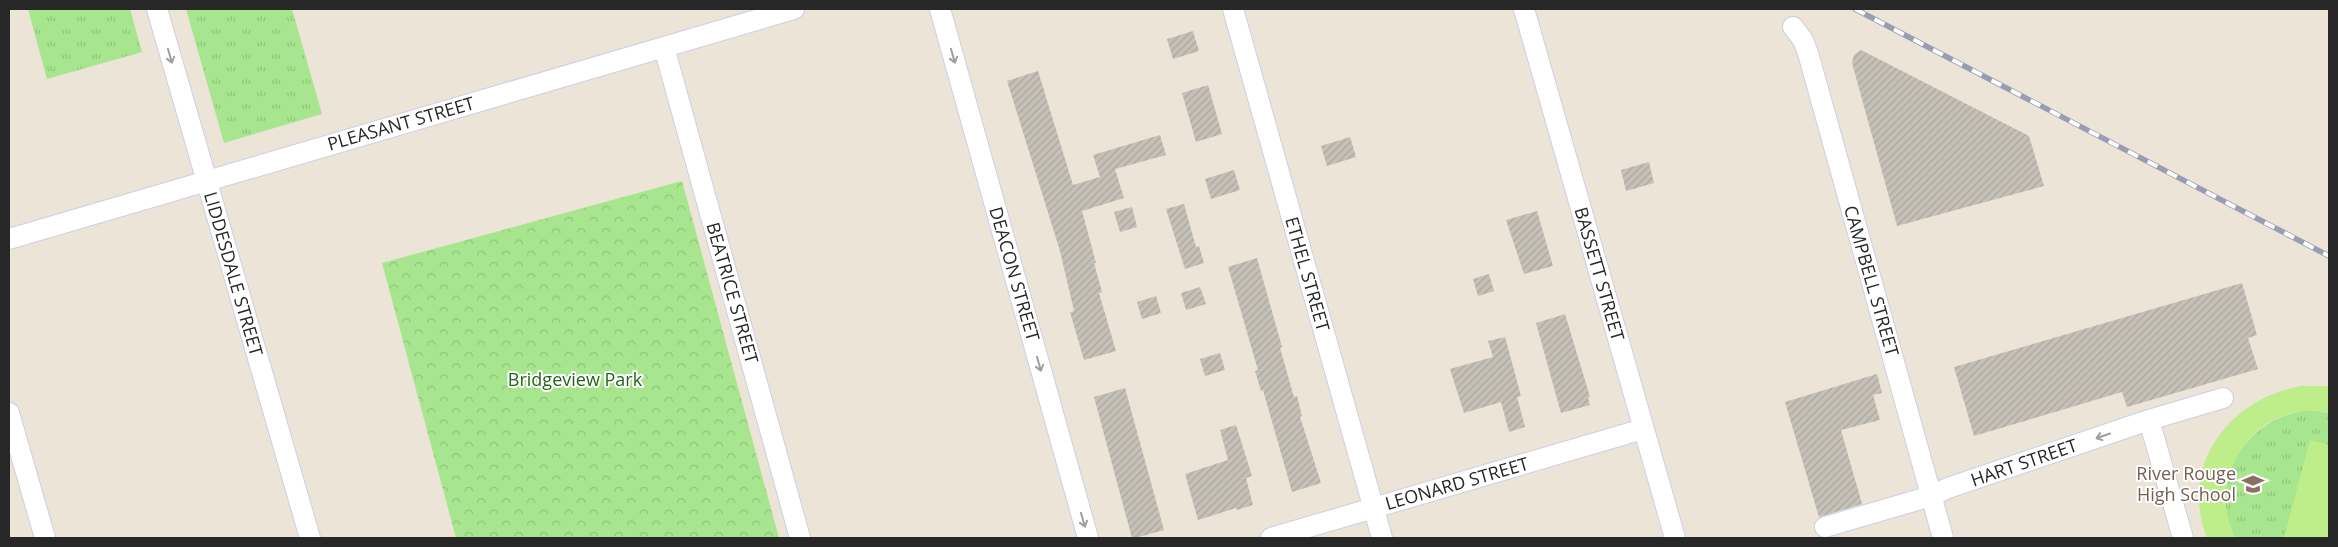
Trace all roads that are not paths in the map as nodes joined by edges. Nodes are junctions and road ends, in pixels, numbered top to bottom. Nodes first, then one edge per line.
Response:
1 (157, 9) edge
2 (794, 9) edge
3 (940, 9) edge
4 (1233, 9) edge
5 (1524, 9) edge
6 (1794, 27) dead end
7 (664, 47) junction
8 (206, 181) junction
9 (9, 239) edge
10 (2223, 398) dead end
11 (9, 413) edge
12 (2149, 420) junction
13 (1643, 429) junction
14 (1931, 496) junction
15 (1373, 508) junction
16 (1826, 527) dead end
17 (45, 538) edge
18 (310, 538) edge
19 (800, 538) edge
20 (1088, 538) edge
21 (1271, 538) edge
22 (1382, 538) edge
23 (1675, 538) edge
24 (1943, 538) edge
25 (2183, 538) edge

1 -> 8 street, LIDDESDALE STREET
2 - 7 street, PLEASANT STREET
3 -> 20 street, DEACON STREET
4 - 15 street, ETHEL STREET
5 - 13 street, BASSETT STREET
6 - 14 street, CAMPBELL STREET
7 - 8 street, PLEASANT STREET
7 - 19 street, BEATRICE STREET
8 - 9 street, PLEASANT STREET
8 - 18 street, LIDDESDALE STREET
10 - 12 street, HART STREET
11 - 17 street
12 -> 14 street, HART STREET
12 - 25 street
13 - 15 street, LEONARD STREET
13 - 23 street, BASSETT STREET
14 - 16 street, HART STREET
14 - 24 street, CAMPBELL STREET
15 - 21 street, LEONARD STREET
15 - 22 street, ETHEL STREET

